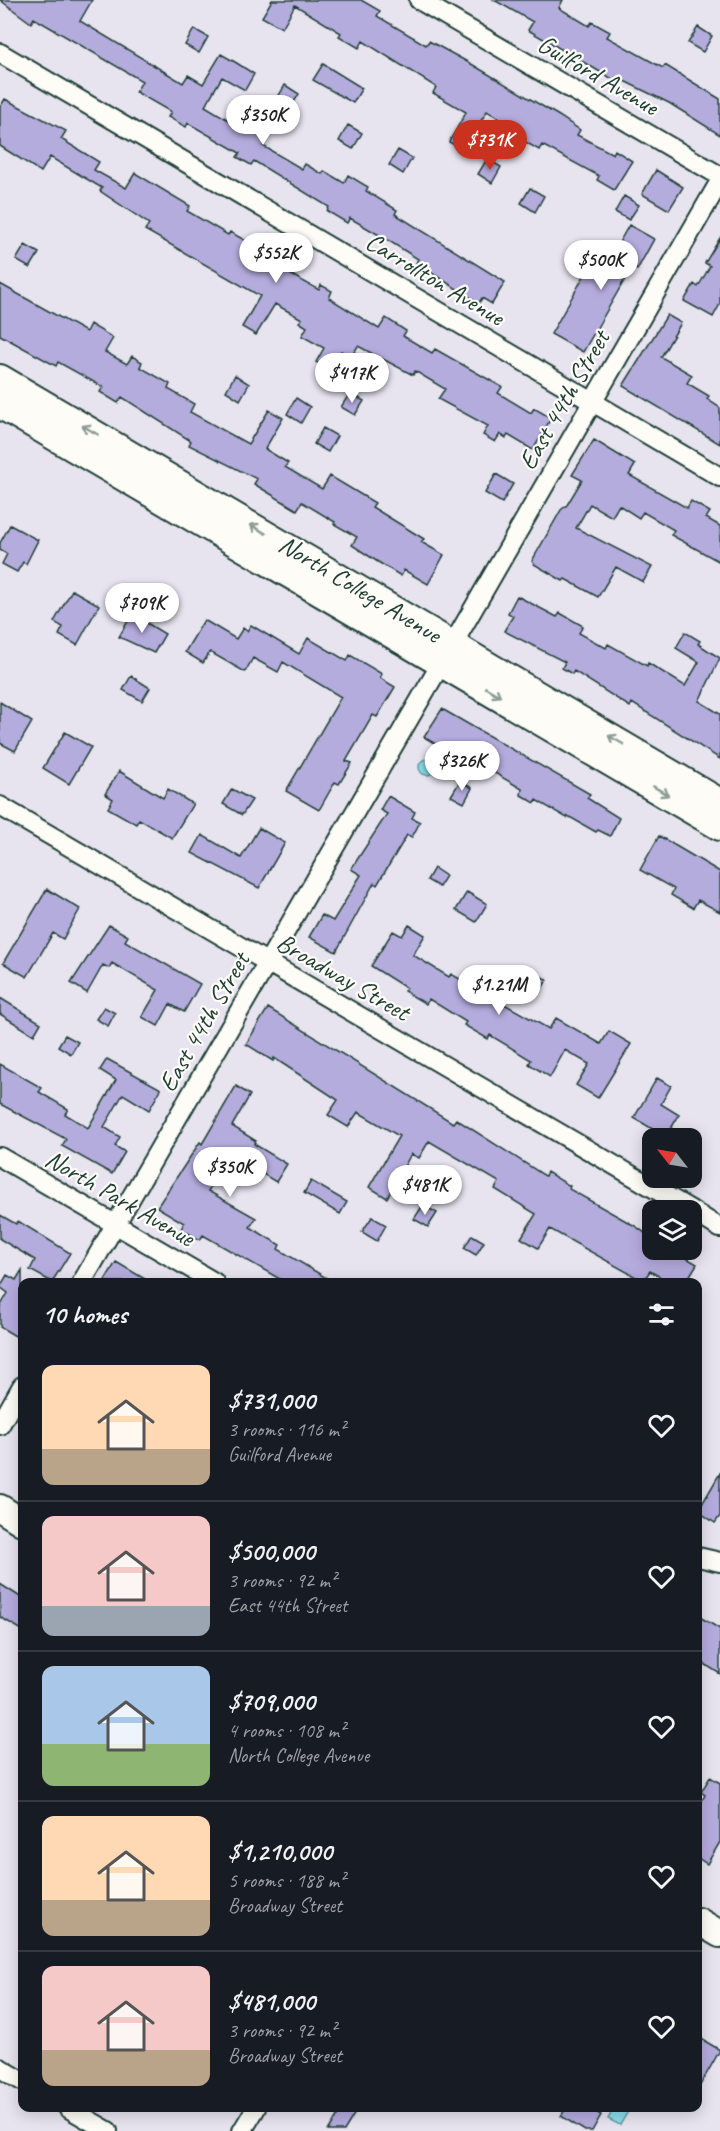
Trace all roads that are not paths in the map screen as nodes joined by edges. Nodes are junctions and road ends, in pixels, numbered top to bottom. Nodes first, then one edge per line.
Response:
1 (419, 0) edge
2 (0, 53) edge
3 (720, 179) edge
4 (0, 378) edge
5 (592, 402) junction
6 (0, 405) edge
7 (720, 477) edge
8 (448, 653) junction
9 (720, 802) edge
10 (0, 806) edge
11 (720, 827) edge
12 (268, 963) junction
13 (0, 1157) edge
14 (672, 1200) edge
15 (702, 1217) edge
16 (115, 1224) junction
17 (720, 1228) edge
18 (84, 1278) edge
19 (207, 1278) edge
20 (18, 1393) edge
21 (0, 1425) edge
22 (0, 1508) edge
23 (18, 1519) edge
24 (702, 1558) edge
25 (720, 1562) edge
26 (702, 1923) edge
27 (720, 1934) edge
28 (0, 2068) edge
29 (18, 2079) edge
30 (75, 2112) edge
31 (254, 2112) edge
32 (108, 2131) edge
33 (242, 2131) edge

1 - 3 street, Guilford Avenue
2 - 5 street, Carrollton Avenue
3 - 5 street, East 44th Street
8 -> 4 main road, North College Avenue
5 - 7 street, Carrollton Avenue
5 - 8 street, East 44th Street
6 - 8 main road, North College Avenue
9 -> 8 main road, North College Avenue
8 -> 11 main road, North College Avenue
8 - 12 street, East 44th Street
10 - 12 street, Broadway Street
12 - 14 street, Broadway Street
12 - 16 street, East 44th Street
13 - 16 street, North Park Avenue
15 - 17 street, Broadway Street
16 - 18 street, East 44th Street
16 - 19 street, North Park Avenue
20 - 21 street
22 - 23 main road
24 - 25 street
26 - 27 main road
28 - 29 street
30 - 32 street
31 - 33 street

